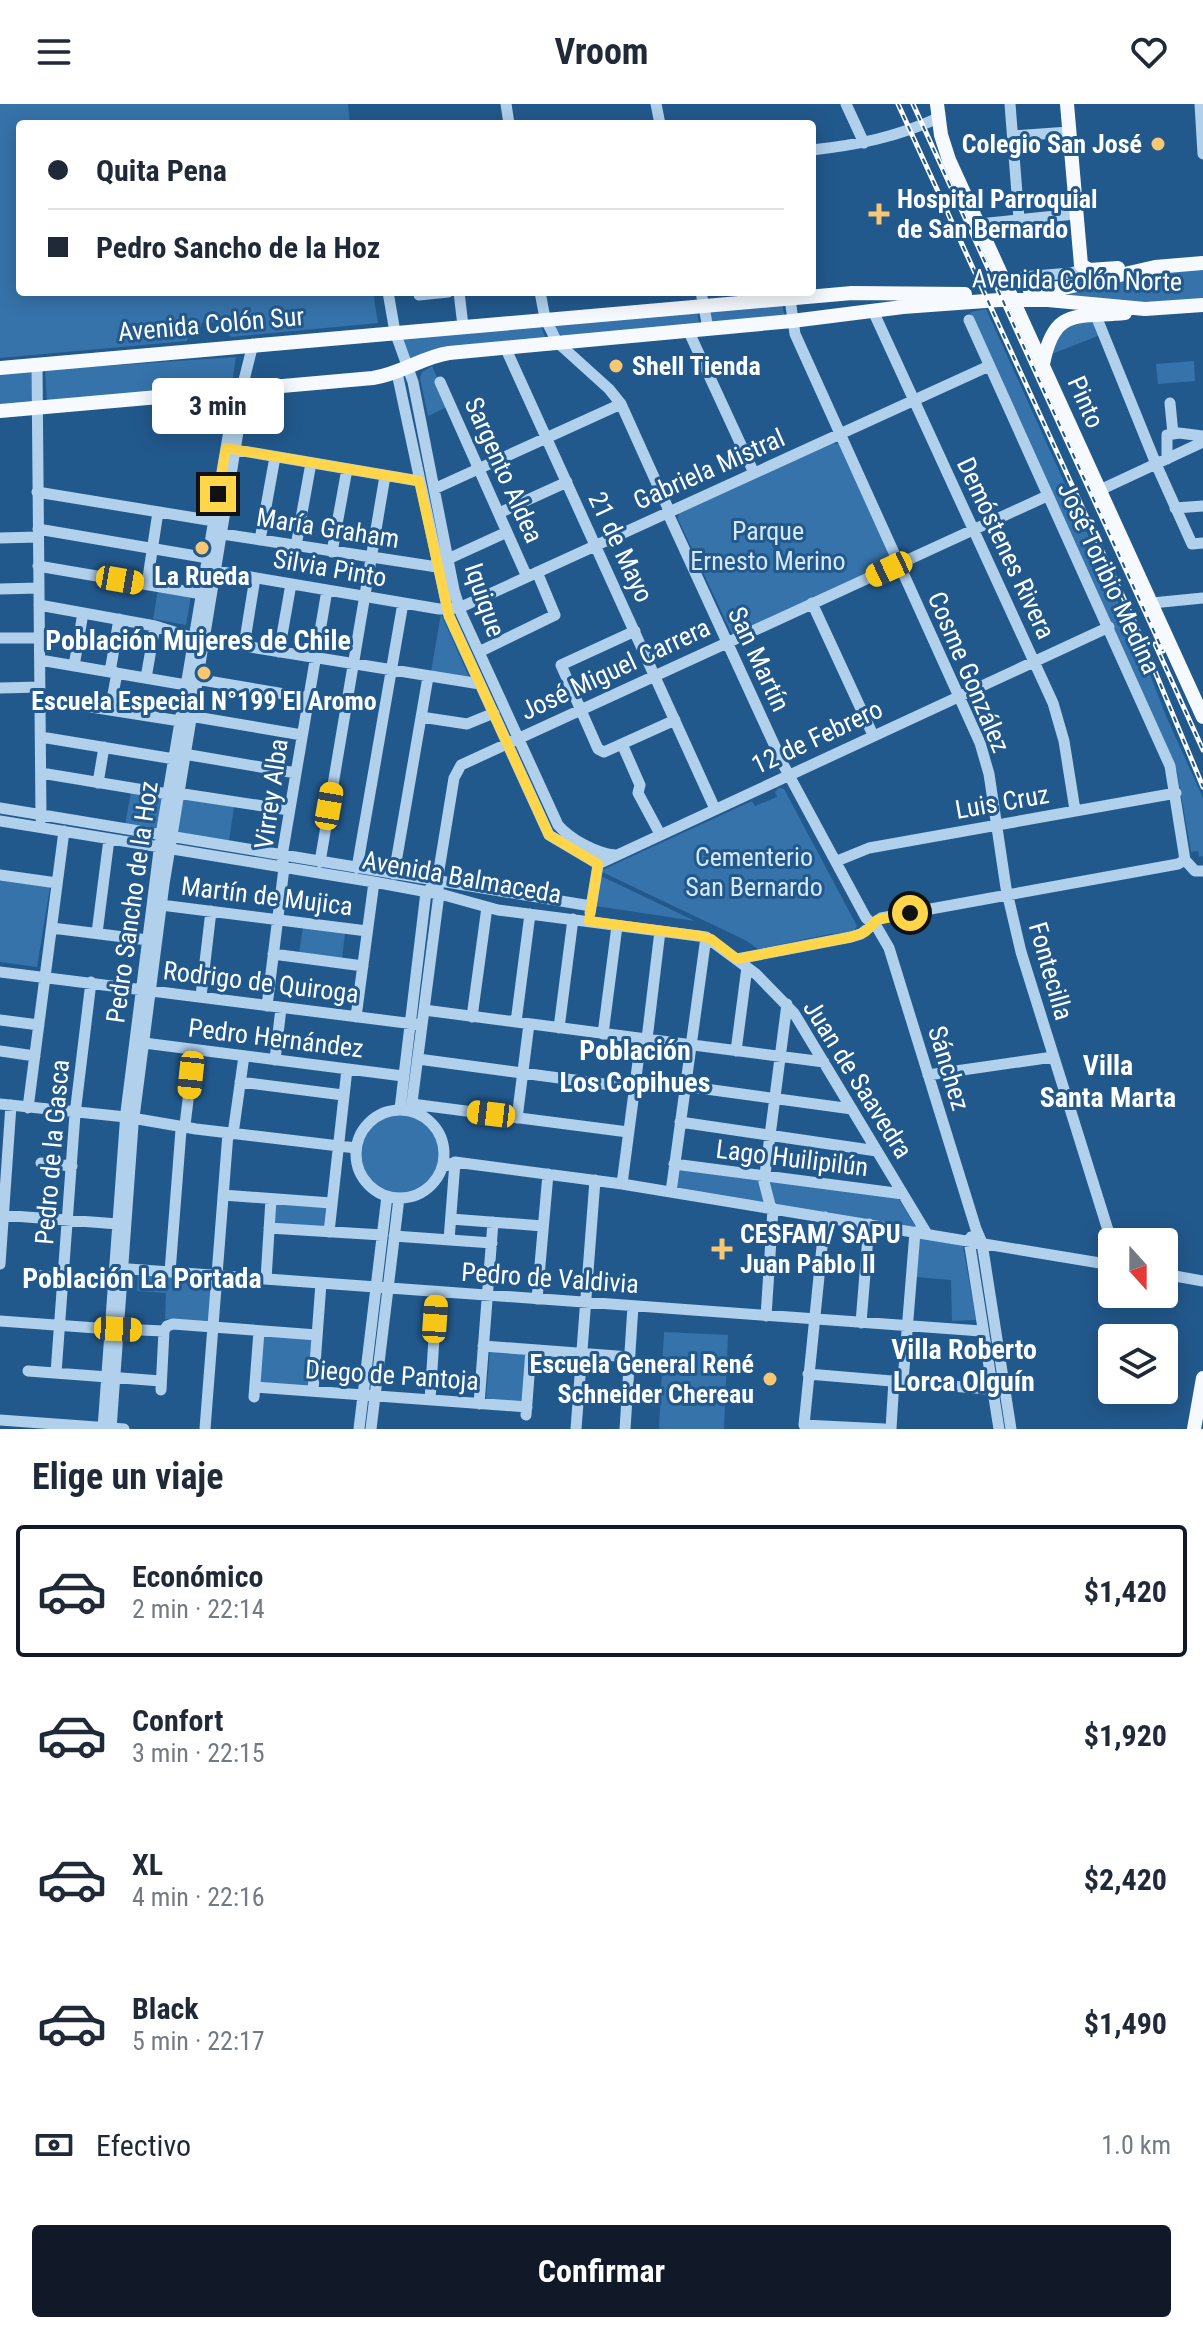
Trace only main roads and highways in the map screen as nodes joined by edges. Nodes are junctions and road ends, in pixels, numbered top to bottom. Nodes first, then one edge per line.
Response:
1 (1067, 104) edge
2 (938, 111) edge
3 (1203, 263) edge
4 (1142, 270) junction
5 (703, 299) edge
6 (1203, 305) edge
7 (1145, 309) junction
8 (1043, 364) junction
9 (0, 368) edge
10 (0, 411) edge
11 (1203, 717) edge
12 (1203, 1378) edge
13 (1194, 1429) edge

1 - 4 main road, Avenida Colón Sur
2 - 8 main road, Pinto
3 - 4 main road, Avenida Colón Sur
4 - 5 main road, Avenida Colón Sur
5 - 9 main road, Avenida Colón Sur
6 - 7 main road, Avenida Colón Norte
7 - 8 main road
7 - 10 main road, Avenida Colón Norte
8 - 11 main road, Pinto
12 - 13 main road

